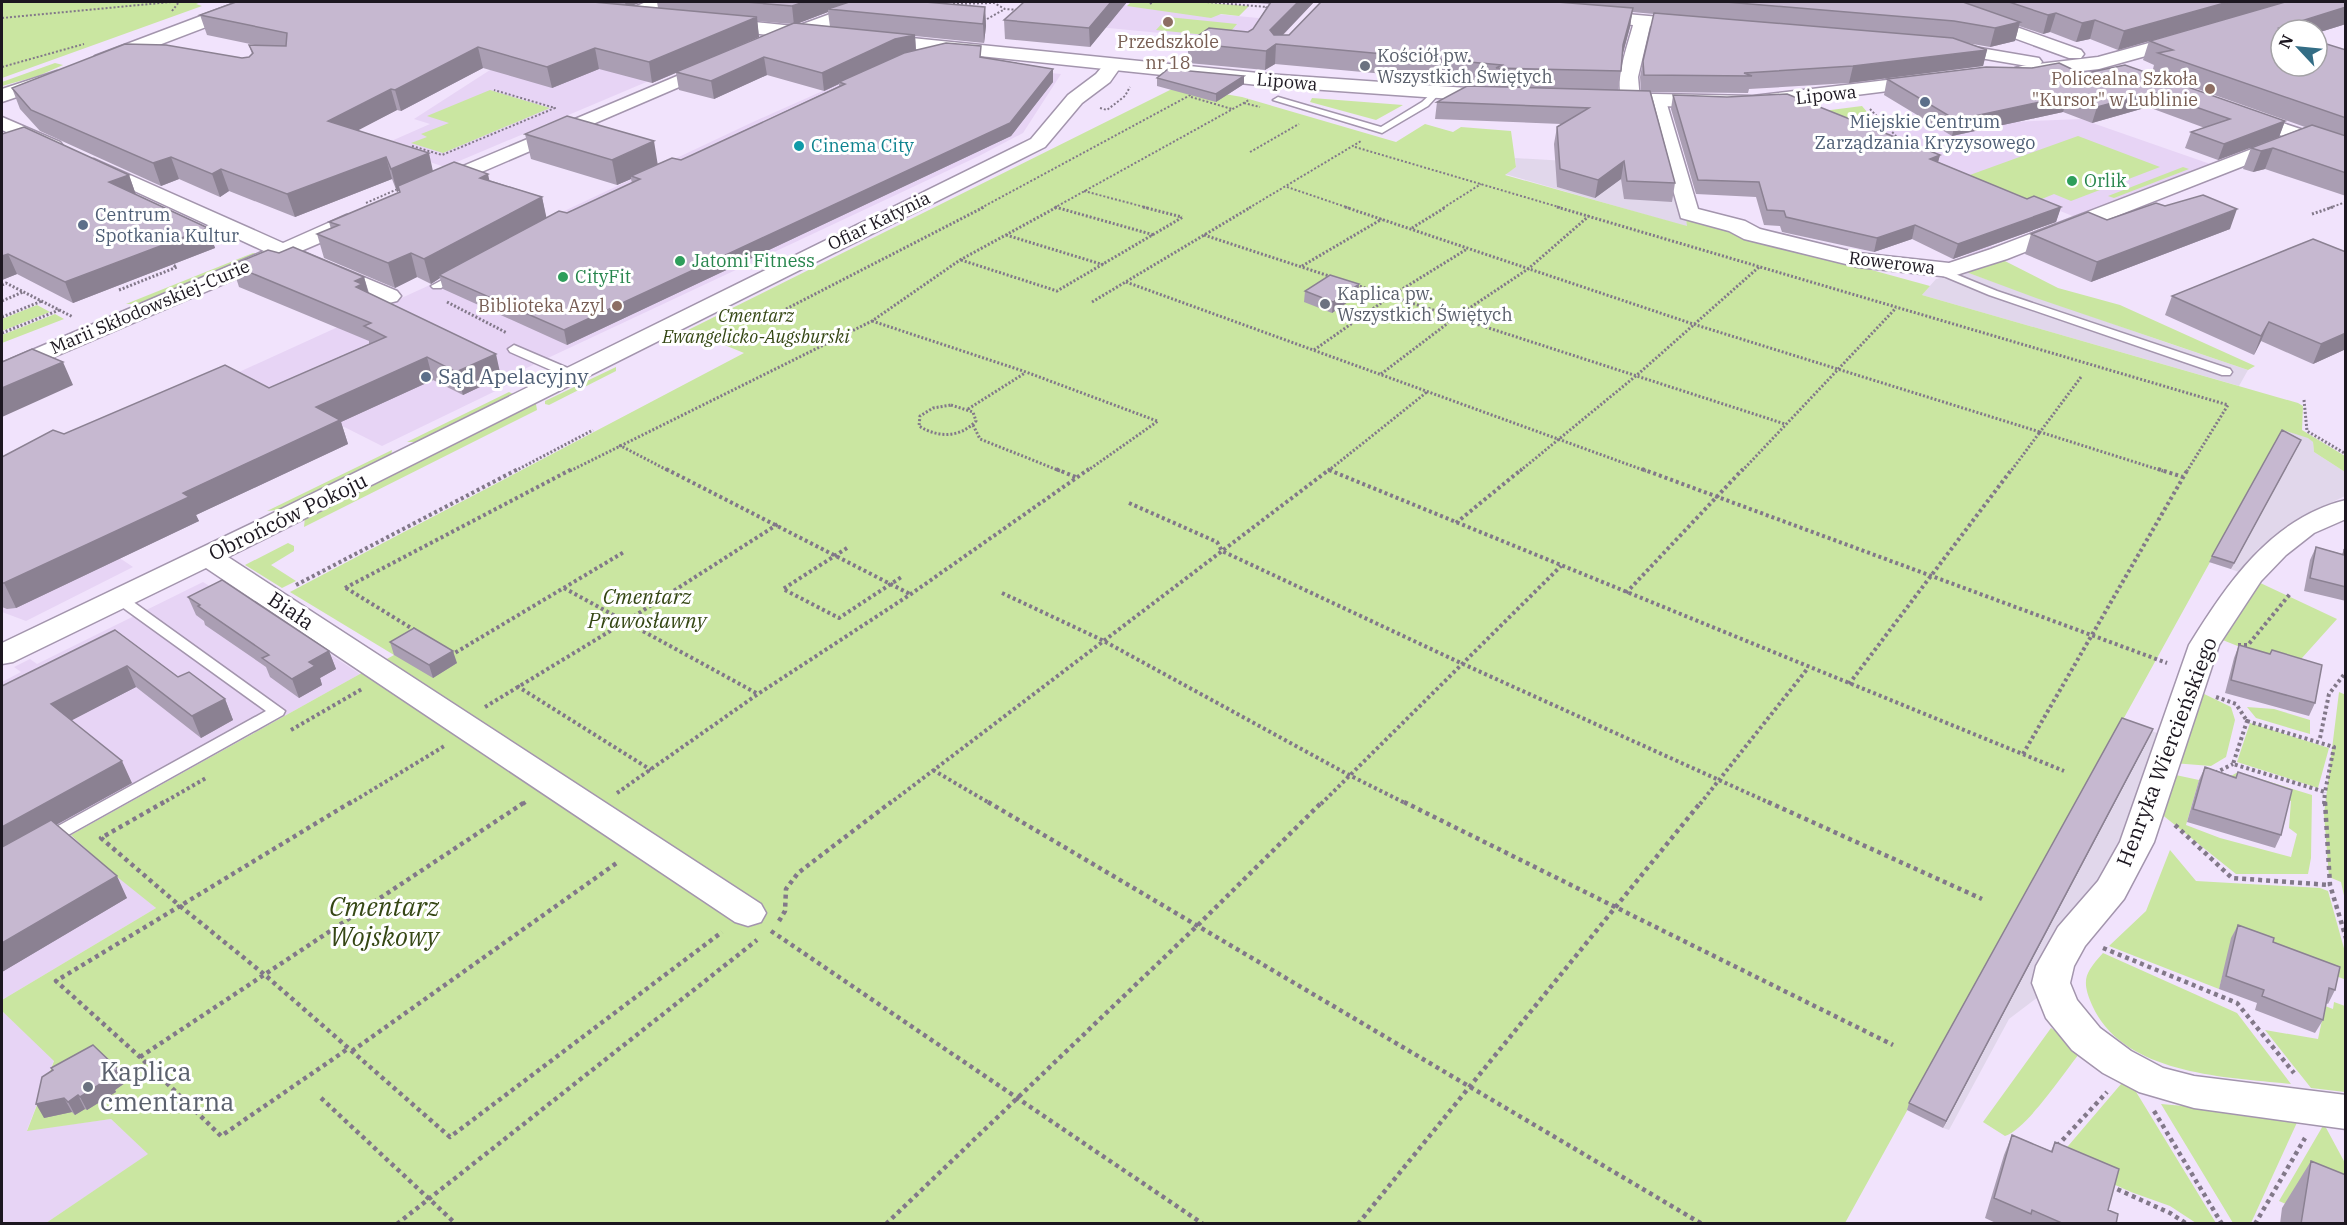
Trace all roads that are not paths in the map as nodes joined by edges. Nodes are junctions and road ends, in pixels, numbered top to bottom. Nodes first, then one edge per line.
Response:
1 (254, 2) edge
2 (878, 2) edge
3 (1932, 2) edge
4 (1988, 2) edge
5 (661, 10) edge
6 (1958, 11) junction
7 (606, 14) edge
8 (1573, 14) edge
9 (1643, 20) junction
10 (698, 22) edge
11 (1707, 26) edge
12 (796, 32) junction
13 (837, 37) edge
14 (857, 39) edge
15 (1925, 45) edge
16 (958, 48) junction
17 (753, 49) edge
18 (131, 50) junction
19 (2075, 54) junction
20 (157, 56) edge
21 (923, 56) edge
22 (733, 58) edge
23 (2033, 62) junction
24 (1088, 63) junction
25 (2099, 63) junction
26 (1113, 65) junction
27 (2128, 74) edge
28 (1952, 78) edge
29 (1435, 93) junction
30 (2, 96) edge
31 (1512, 97) edge
32 (1075, 99) junction
33 (1584, 99) edge
34 (1278, 100) dead end
35 (1631, 100) junction
36 (1657, 101) junction
37 (2222, 108) edge
38 (2, 123) edge
39 (2302, 137) junction
40 (2346, 152) edge
41 (415, 194) edge
42 (371, 212) edge
43 (283, 250) junction
44 (472, 267) edge
45 (1938, 270) junction
46 (437, 286) edge
47 (389, 296) edge
48 (514, 349) dead end
49 (2, 372) edge
50 (2226, 372) dead end
51 (573, 375) junction
52 (2346, 508) edge
53 (208, 556) junction
54 (120, 599) junction
55 (5, 650) edge
56 (32, 848) edge
57 (759, 921) road end
58 (2334, 1111) edge

1 - 18 street
2 - 12 street
3 - 6 street
4 - 6 street
5 - 7 street
6 - 19 street
8 - 9 street
9 - 11 street
9 - 35 street
10 - 12 street
12 - 13 street
12 - 17 street
14 - 16 street, Lipowa
15 - 23 street
16 - 21 lane
16 - 24 street, Lipowa
18 - 20 street
18 - 30 street
19 - 23 street
19 - 25 street
19 - 25 street
22 - 41 street
23 - 25 street
24 - 26 street, Lipowa
24 - 32 street, Ofiar Katynia
25 - 27 street
26 - 29 street, Lipowa
26 - 32 street, Ofiar Katynia
28 - 36 street, Lipowa
29 - 31 street, Lipowa
29 - 34 lane
32 - 51 street, Ofiar Katynia
33 - 35 street, Lipowa
35 - 36 street, Lipowa
36 - 45 street, Rowerowa
37 - 39 street
38 - 43 street
39 - 40 street
39 - 45 street, Rowerowa
42 - 43 street, Marii Skłodowskiej-Curie
43 - 47 street
43 - 49 street, Marii Skłodowskiej-Curie
44 - 46 lane
45 - 50 lane
48 - 51 lane
51 - 53 street, Obrońców Pokoju
52 - 58 street, Henryka Wiercieńskiego
53 - 54 street, Obrońców Pokoju
53 - 57 street, Biała
54 - 55 street, Obrońców Pokoju
54 - 56 lane

